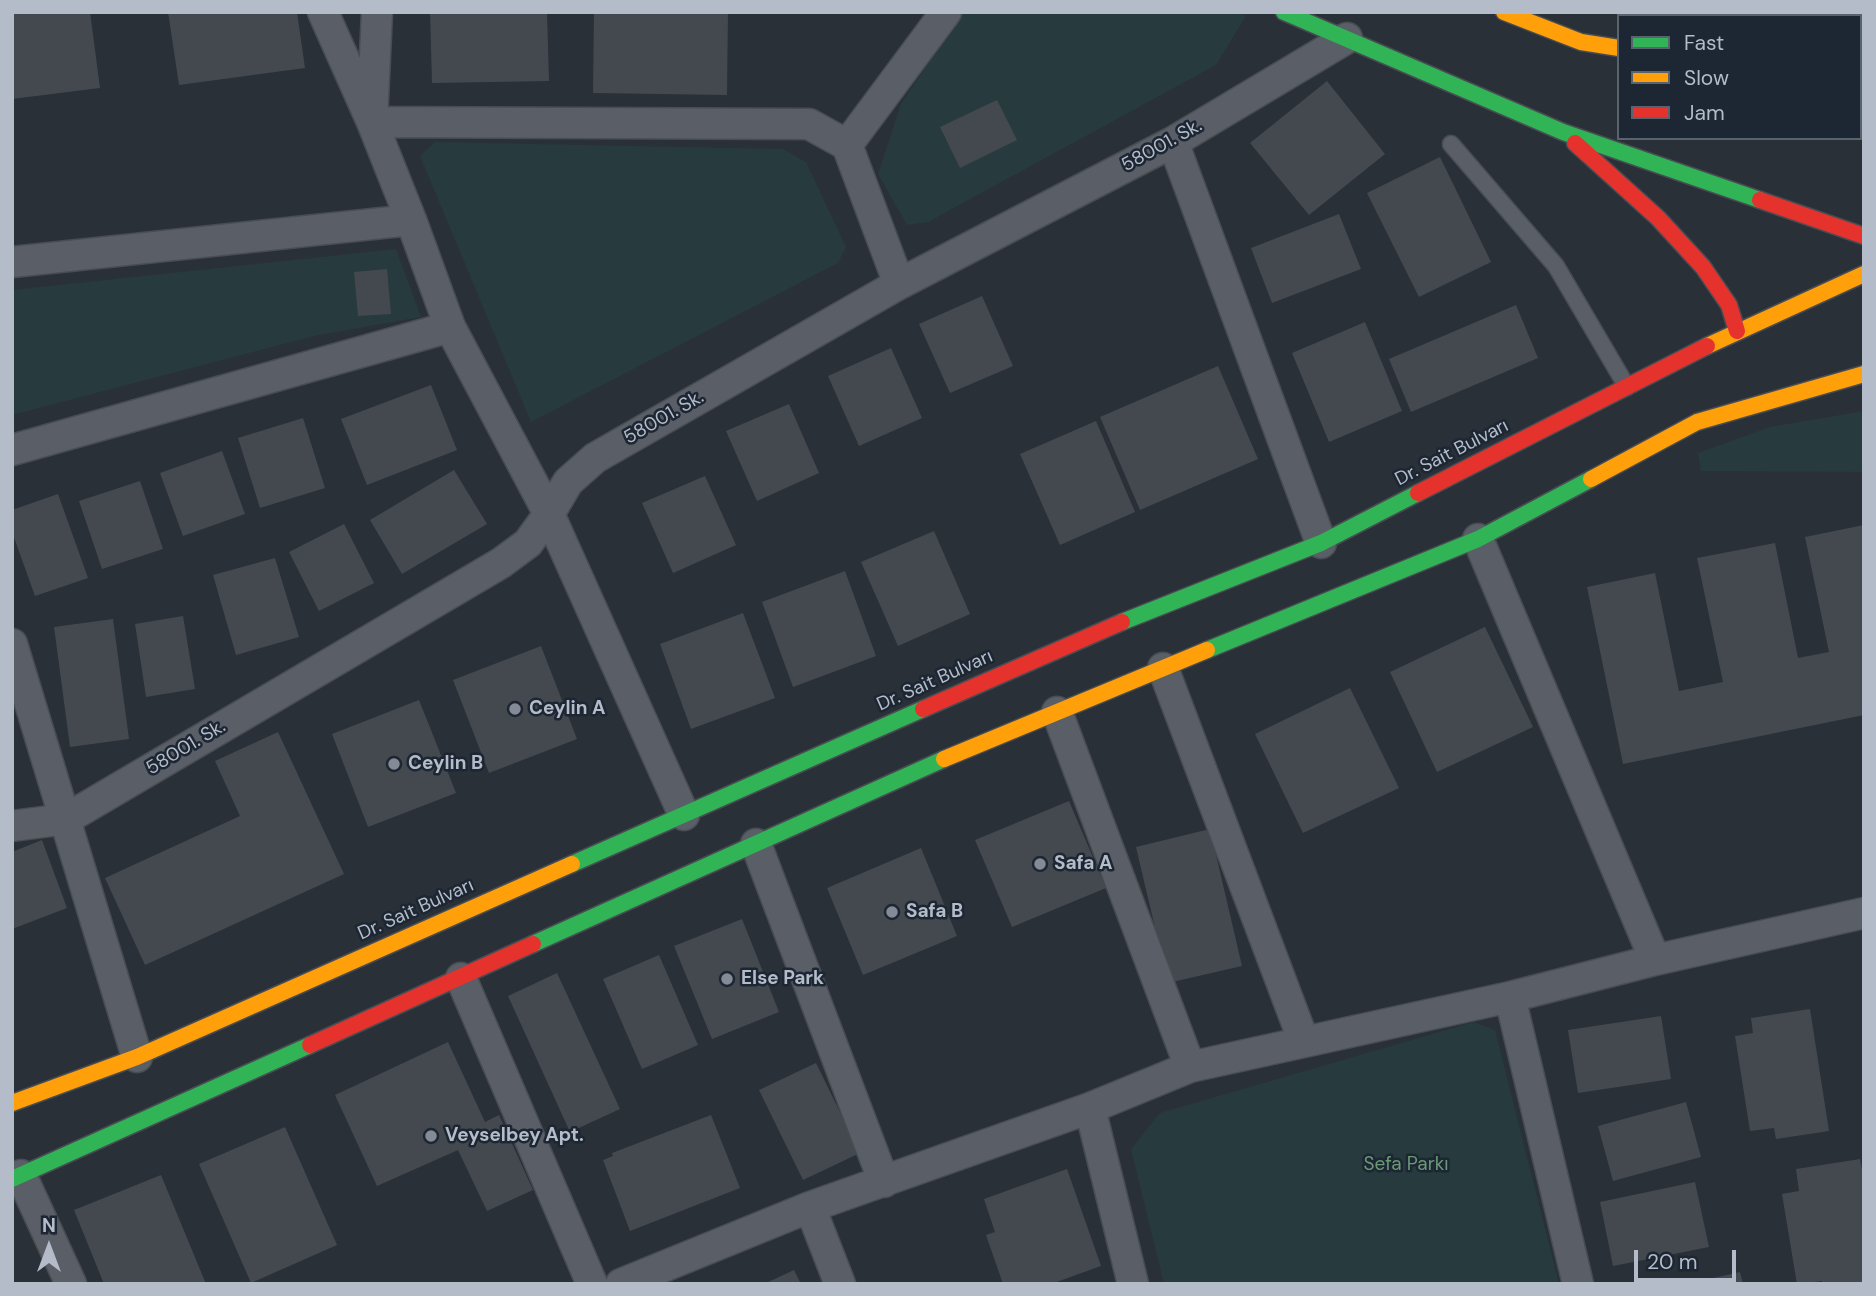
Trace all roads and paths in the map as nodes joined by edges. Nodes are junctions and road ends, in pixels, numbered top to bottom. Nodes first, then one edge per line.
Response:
1 (323, 12) edge
2 (377, 12) edge
3 (946, 12) edge
4 (1284, 12) edge
5 (1504, 12) edge
6 (1347, 38) junction
7 (1617, 48) edge
8 (372, 122) junction
9 (1563, 132) junction
10 (1173, 142) junction
11 (1451, 144) dead end
12 (847, 145) junction
13 (411, 220) junction
14 (1864, 236) edge
15 (12, 262) edge
16 (1864, 274) edge
17 (899, 284) junction
18 (450, 327) junction
19 (1737, 331) junction
20 (1864, 374) edge
21 (1627, 387) junction
22 (12, 450) edge
23 (550, 514) junction
24 (1478, 539) junction
25 (1321, 543) junction
26 (12, 644) edge
27 (1163, 668) junction
28 (1057, 712) junction
29 (684, 815) junction
30 (66, 819) junction
31 (12, 826) edge
32 (756, 844) junction
33 (1864, 913) edge
34 (1655, 960) junction
35 (461, 978) junction
36 (1510, 997) junction
37 (1304, 1042) junction
38 (137, 1056) junction
39 (1190, 1067) junction
40 (12, 1103) edge
41 (1090, 1108) junction
42 (17, 1177) edge
43 (884, 1182) junction
44 (810, 1207) junction
45 (71, 1284) edge
46 (592, 1284) edge
47 (621, 1284) edge
48 (840, 1284) edge
49 (1133, 1284) edge
50 (1578, 1284) edge

1 - 8 street
2 - 8 street
3 - 12 street
4 - 6 main road
5 - 7 main road
6 - 9 main road
6 - 10 street, 58001. Sk.
8 - 12 street
8 - 13 street
9 - 14 main road
9 - 19 main road
10 - 17 street, 58001. Sk.
10 - 25 street
11 - 21 lane
12 - 17 street
13 - 15 street
13 - 18 street
16 - 19 main road, Dr. Sait Bulvarı
17 - 23 street, 58001. Sk.
18 - 22 street
18 - 23 street
19 - 21 main road, Dr. Sait Bulvarı
20 - 24 main road
21 - 25 main road, Dr. Sait Bulvarı
23 - 29 street
23 - 30 street, 58001. Sk.
24 - 27 main road
24 - 34 street
25 - 29 main road, Dr. Sait Bulvarı
26 - 30 street
27 - 28 main road
27 - 37 street
28 - 32 main road
28 - 39 street
29 - 38 main road, Dr. Sait Bulvarı
30 - 31 street, 58001. Sk.
30 - 38 street
32 - 35 main road
32 - 43 street
33 - 34 street
34 - 36 street
35 - 42 main road
35 - 46 street
36 - 37 street
36 - 50 street
37 - 39 street
38 - 40 main road, Dr. Sait Bulvarı
39 - 41 street
41 - 43 street
41 - 49 street
42 - 45 street
43 - 44 street
44 - 47 street
44 - 48 street

